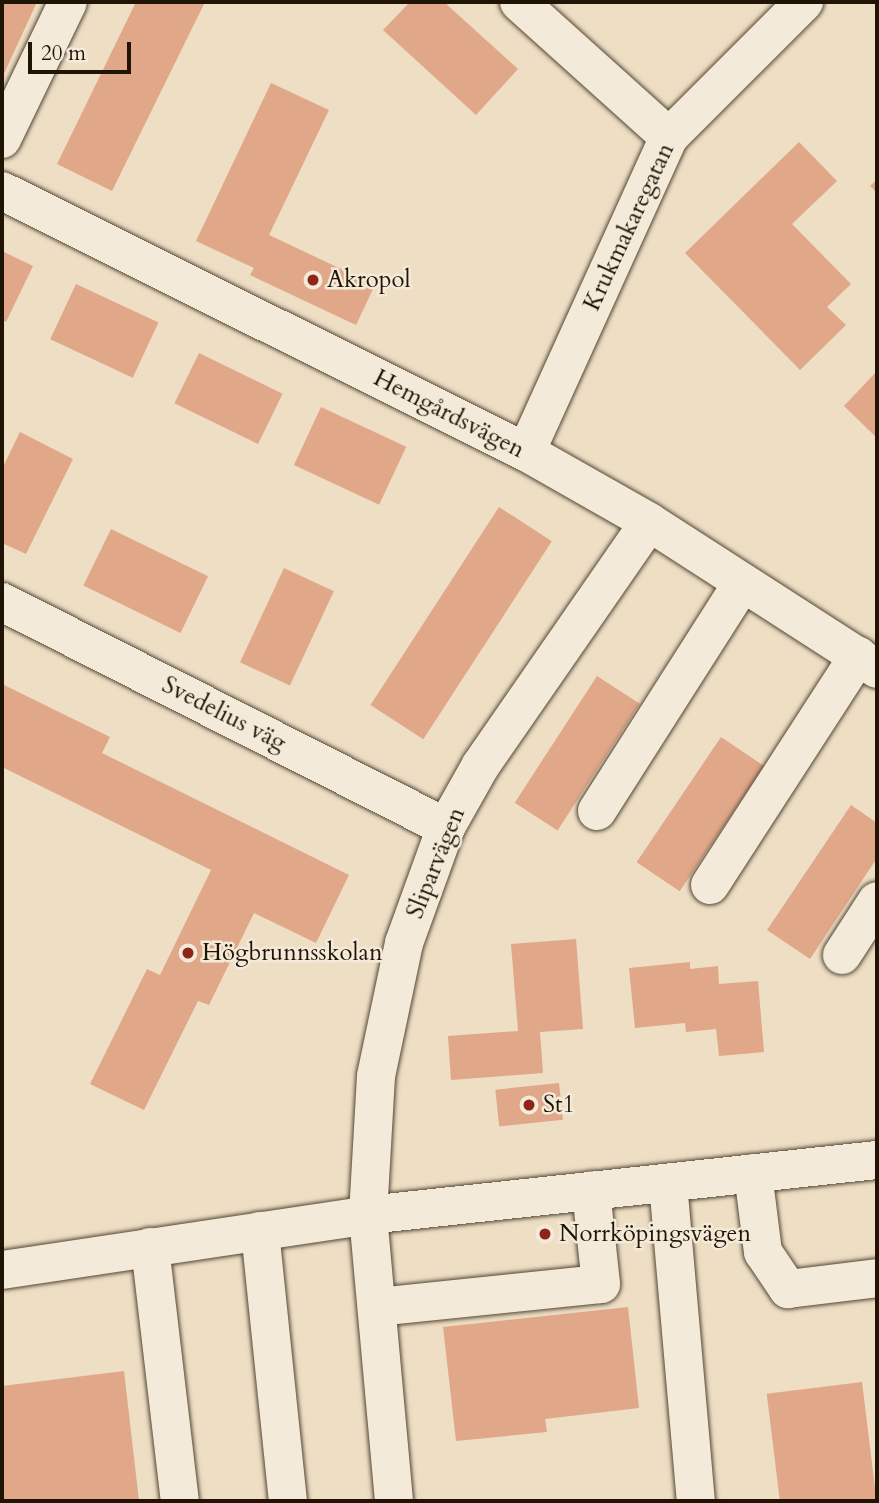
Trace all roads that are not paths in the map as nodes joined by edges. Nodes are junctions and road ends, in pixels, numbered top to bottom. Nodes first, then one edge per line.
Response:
1 (68, 2) edge
2 (519, 2) edge
3 (804, 2) edge
4 (669, 137) junction
5 (2, 139) edge
6 (2, 191) edge
7 (526, 452) junction
8 (649, 523) junction
9 (742, 583) junction
10 (2, 602) edge
11 (868, 662) edge
12 (597, 811) dead end
13 (446, 827) junction
14 (710, 885) dead end
15 (877, 901) edge
16 (842, 955) dead end
17 (877, 1160) edge
18 (753, 1173) junction
19 (668, 1183) junction
20 (591, 1191) junction
21 (368, 1215) junction
22 (260, 1231) junction
23 (150, 1247) junction
24 (2, 1270) edge
25 (877, 1278) edge
26 (377, 1307) junction
27 (180, 1501) edge
28 (288, 1501) edge
29 (394, 1501) edge
30 (696, 1501) edge

1 - 5 street
2 - 4 street
3 - 4 street, Krukmakaregatan
4 - 7 street, Krukmakaregatan
6 - 7 street, Hemgårdsvägen
7 - 8 street, Hemgårdsvägen
8 - 9 street, Hemgårdsvägen
8 - 13 street, Sliparvägen
9 - 11 street, Hemgårdsvägen
9 - 12 street
10 - 13 street, Svedelius väg
11 - 14 street
13 - 21 street, Sliparvägen
15 - 16 street
17 - 18 street
18 - 19 street
18 - 25 street
19 - 20 street
19 - 30 street
20 - 21 street
20 - 26 street
21 - 22 street
21 - 26 street, Sliparvägen
22 - 23 street
22 - 28 street
23 - 24 street
23 - 27 street
26 - 29 street, Sliparvägen

